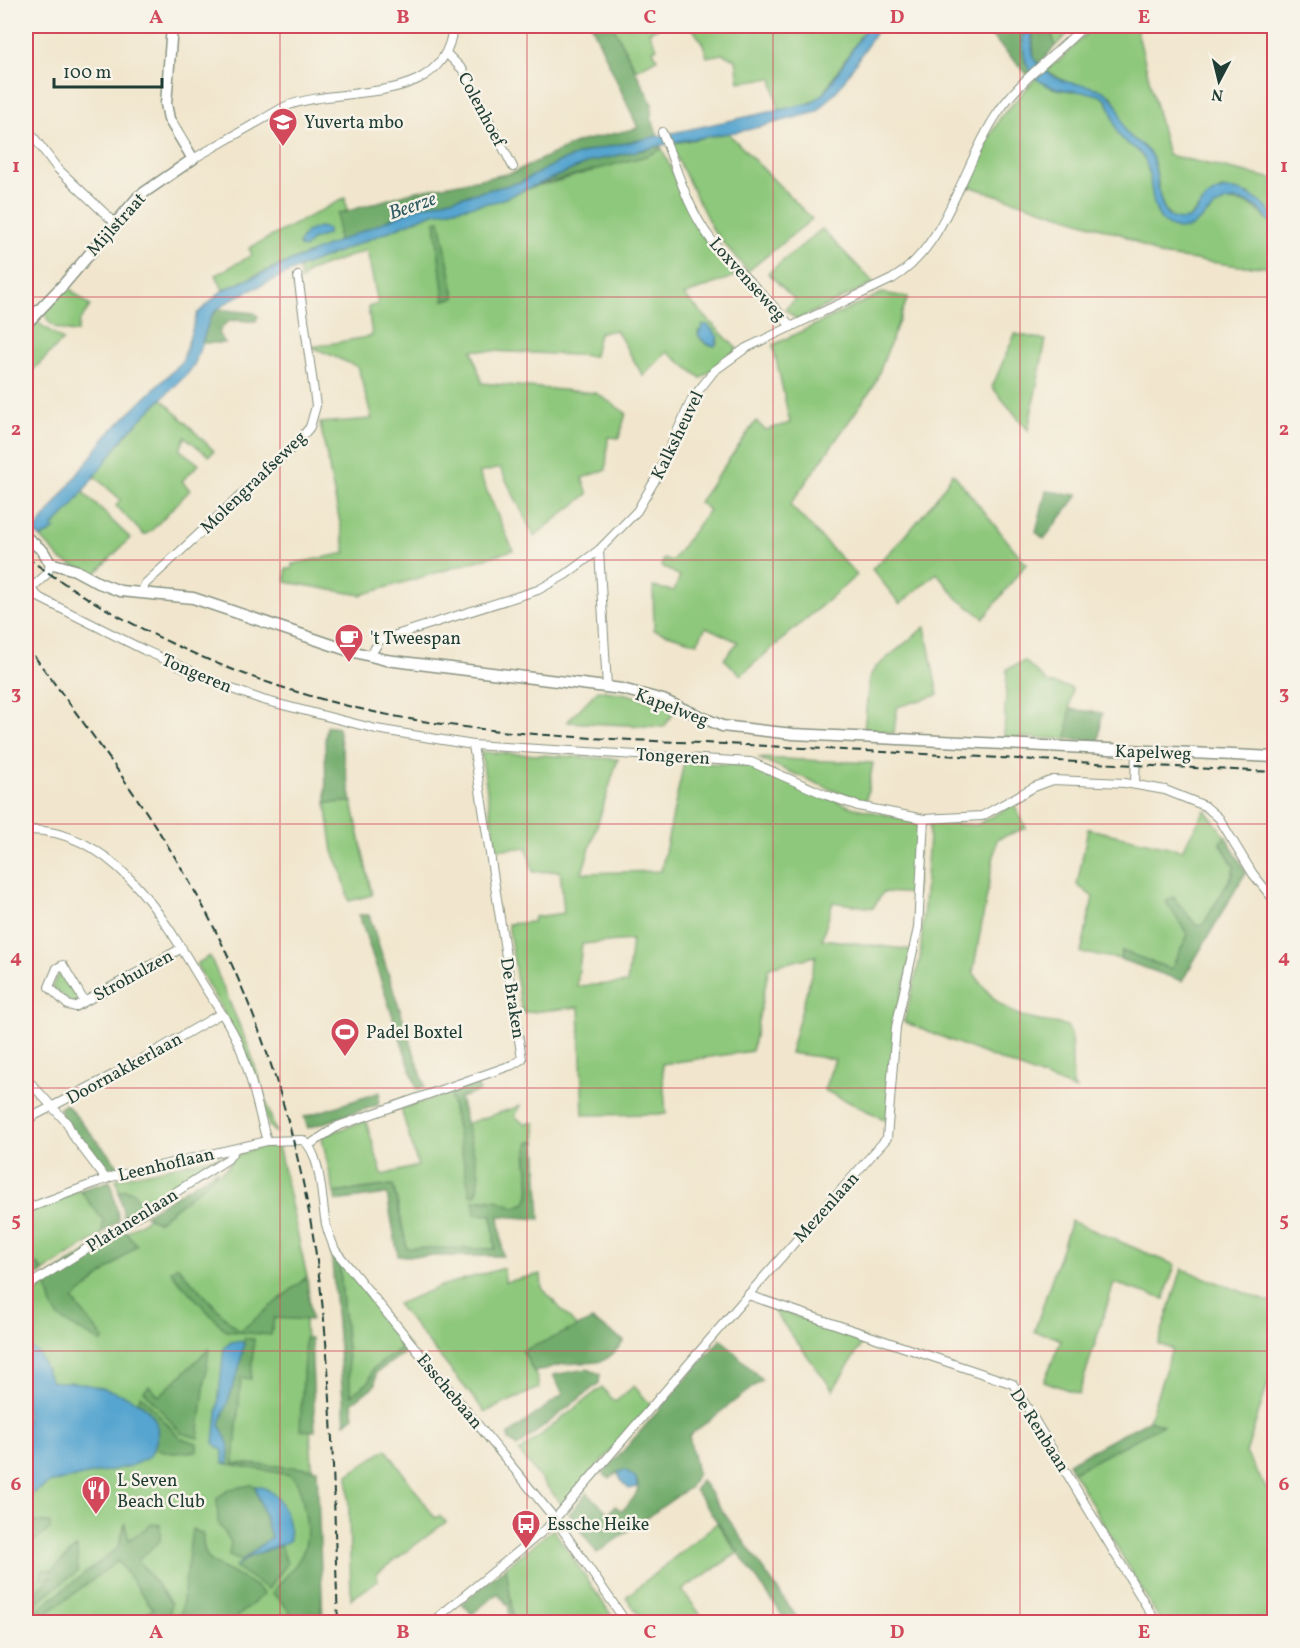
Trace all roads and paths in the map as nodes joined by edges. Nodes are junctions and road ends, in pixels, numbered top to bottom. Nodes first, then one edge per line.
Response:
1 (172, 26) edge
2 (453, 26) edge
3 (1083, 26) edge
4 (447, 54) junction
5 (26, 128) edge
6 (662, 133) dead end
7 (193, 159) junction
8 (513, 167) dead end
9 (115, 223) junction
10 (298, 276) dead end
11 (26, 324) edge
12 (791, 327) junction
13 (26, 537) edge
14 (599, 550) junction
15 (50, 563) junction
16 (28, 591) edge
17 (141, 594) junction
18 (370, 656) junction
19 (607, 687) junction
20 (473, 745) junction
21 (1136, 751) junction
22 (1275, 757) edge
23 (1135, 784) junction
24 (924, 819) junction
25 (26, 830) edge
26 (1275, 900) edge
27 (182, 948) junction
28 (84, 1001) junction
29 (220, 1014) junction
30 (26, 1078) edge
31 (53, 1107) junction
32 (26, 1120) edge
33 (267, 1141) junction
34 (309, 1145) junction
35 (235, 1149) junction
36 (106, 1179) junction
37 (26, 1209) edge
38 (26, 1287) edge
39 (748, 1295) junction
40 (555, 1519) junction
41 (432, 1623) edge
42 (626, 1623) edge
43 (1156, 1623) edge

1 - 7 main road
2 - 4 street
3 - 12 street, Kalksheuvel
4 - 7 street
4 - 8 street, Colenhoef
5 - 9 street
6 - 12 street, Loxvenseweg
7 - 9 main road, Mijlstraat
9 - 11 main road, Mijlstraat
10 - 17 street, Molengraafseweg
12 - 14 street, Kalksheuvel
13 - 15 main road
14 - 18 street, Kalksheuvel
14 - 19 street
15 - 16 street
15 - 17 main road, Kapelweg
16 - 20 street, Tongeren
17 - 18 main road, Kapelweg
18 - 19 main road, Kapelweg
19 - 21 main road, Kapelweg
20 - 24 street, Tongeren
20 - 34 street, De Braken
21 - 22 main road, Kapelweg
21 - 23 street
23 - 24 street, Tongeren
23 - 26 street, Tongeren
24 - 39 street, Mezenlaan
25 - 27 street
27 - 28 street, Strohulzen
27 - 29 street
28 - 28 street, Strohulzen
29 - 31 street, Doornakkerlaan
29 - 33 street
30 - 31 street
31 - 32 street, Doornakkerlaan
31 - 36 street
33 - 34 street, Leenhoflaan
33 - 35 street, Leenhoflaan
34 - 40 street, Esschebaan
35 - 36 street, Leenhoflaan
35 - 38 street, Platanenlaan
36 - 37 street, Leenhoflaan
39 - 40 street, Mezenlaan
39 - 43 street, De Renbaan
40 - 41 street
40 - 42 street, Esschebaan

